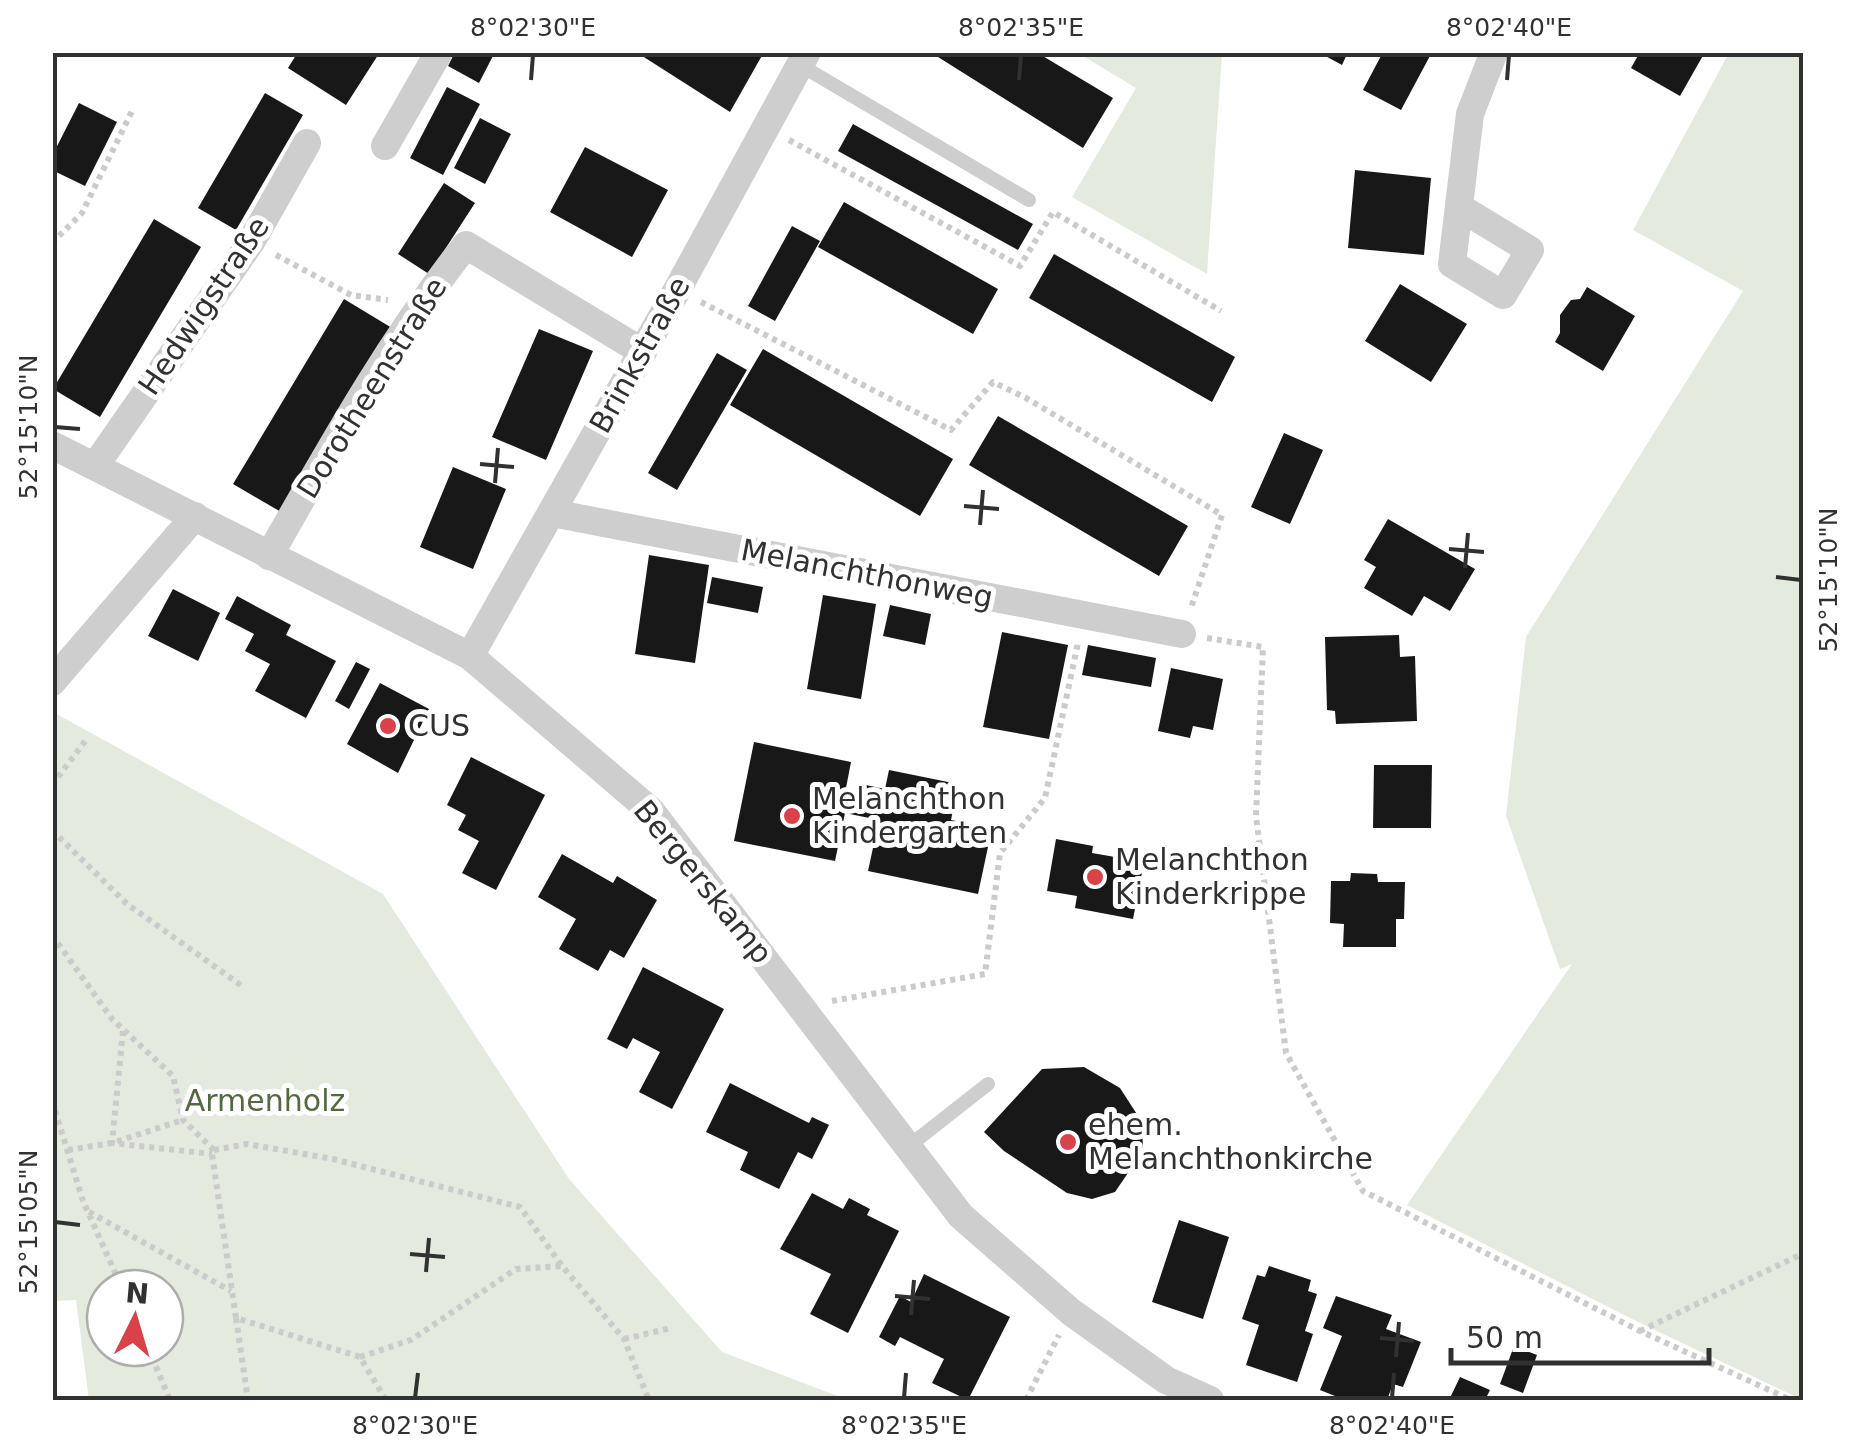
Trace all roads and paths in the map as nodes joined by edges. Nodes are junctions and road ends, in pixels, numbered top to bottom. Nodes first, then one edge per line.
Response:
1 (439, 52) edge
2 (1490, 54) edge
3 (803, 59) edge
4 (133, 109) dead end
5 (766, 128) junction
6 (307, 143) dead end
7 (386, 146) dead end
8 (1029, 200) dead end
9 (1459, 208) dead end
10 (251, 242) junction
11 (52, 243) edge
12 (677, 290) junction
13 (419, 304) junction
14 (1222, 311) dead end
15 (643, 352) junction
16 (52, 446) edge
17 (96, 466) junction
18 (552, 512) junction
19 (195, 516) junction
20 (269, 556) junction
21 (1083, 617) junction
22 (1182, 634) junction
23 (470, 656) junction
24 (52, 682) edge
25 (86, 740) dead end
26 (52, 784) edge
27 (52, 830) edge
28 (52, 934) edge
29 (242, 986) dead end
30 (803, 1006) junction
31 (123, 1030) junction
32 (988, 1084) dead end
33 (52, 1101) edge
34 (183, 1120) junction
35 (112, 1143) junction
36 (909, 1146) junction
37 (68, 1150) junction
38 (213, 1152) junction
39 (87, 1210) junction
40 (1804, 1253) edge
41 (562, 1266) junction
42 (113, 1268) edge
43 (232, 1291) junction
44 (1071, 1312) junction
45 (236, 1318) junction
46 (671, 1328) dead end
47 (1640, 1331) junction
48 (624, 1338) junction
49 (360, 1357) junction
50 (156, 1368) edge
51 (170, 1400) edge
52 (248, 1400) edge
53 (386, 1400) edge
54 (649, 1400) edge
55 (1026, 1400) edge
56 (1210, 1400) edge
57 (1791, 1400) edge

1 - 7 street
2 - 9 street
3 - 5 street, Brinkstraße
3 - 8 lane
4 - 11 path
5 - 12 street, Brinkstraße
5 - 14 path
6 - 10 street, Hedwigstraße
10 - 13 path
10 - 17 street, Hedwigstraße
12 - 15 street, Brinkstraße
12 - 22 path
13 - 15 street, Dorotheenstraße
13 - 20 street, Dorotheenstraße
15 - 18 street, Brinkstraße
16 - 17 street, Bergerskamp
17 - 19 street, Bergerskamp
18 - 21 street, Melanchthonweg
18 - 23 street, Brinkstraße
19 - 20 street, Bergerskamp
19 - 24 street
20 - 23 street, Bergerskamp
21 - 22 street, Melanchthonweg
21 - 30 path
22 - 47 path
23 - 30 street, Bergerskamp
25 - 26 path
27 - 29 path
28 - 31 path
30 - 36 street, Bergerskamp
31 - 34 path
31 - 35 path
32 - 36 lane
33 - 37 path
34 - 35 path
34 - 38 path
35 - 37 path
35 - 38 path
36 - 44 street, Bergerskamp
37 - 39 path
38 - 41 path
38 - 43 path
39 - 42 path
39 - 43 path
40 - 47 path
41 - 48 path
41 - 49 path
43 - 45 path
44 - 55 path
44 - 56 street, Bergerskamp
45 - 49 path
45 - 52 path
46 - 48 path
47 - 57 path
48 - 54 path
49 - 53 path
50 - 51 path

